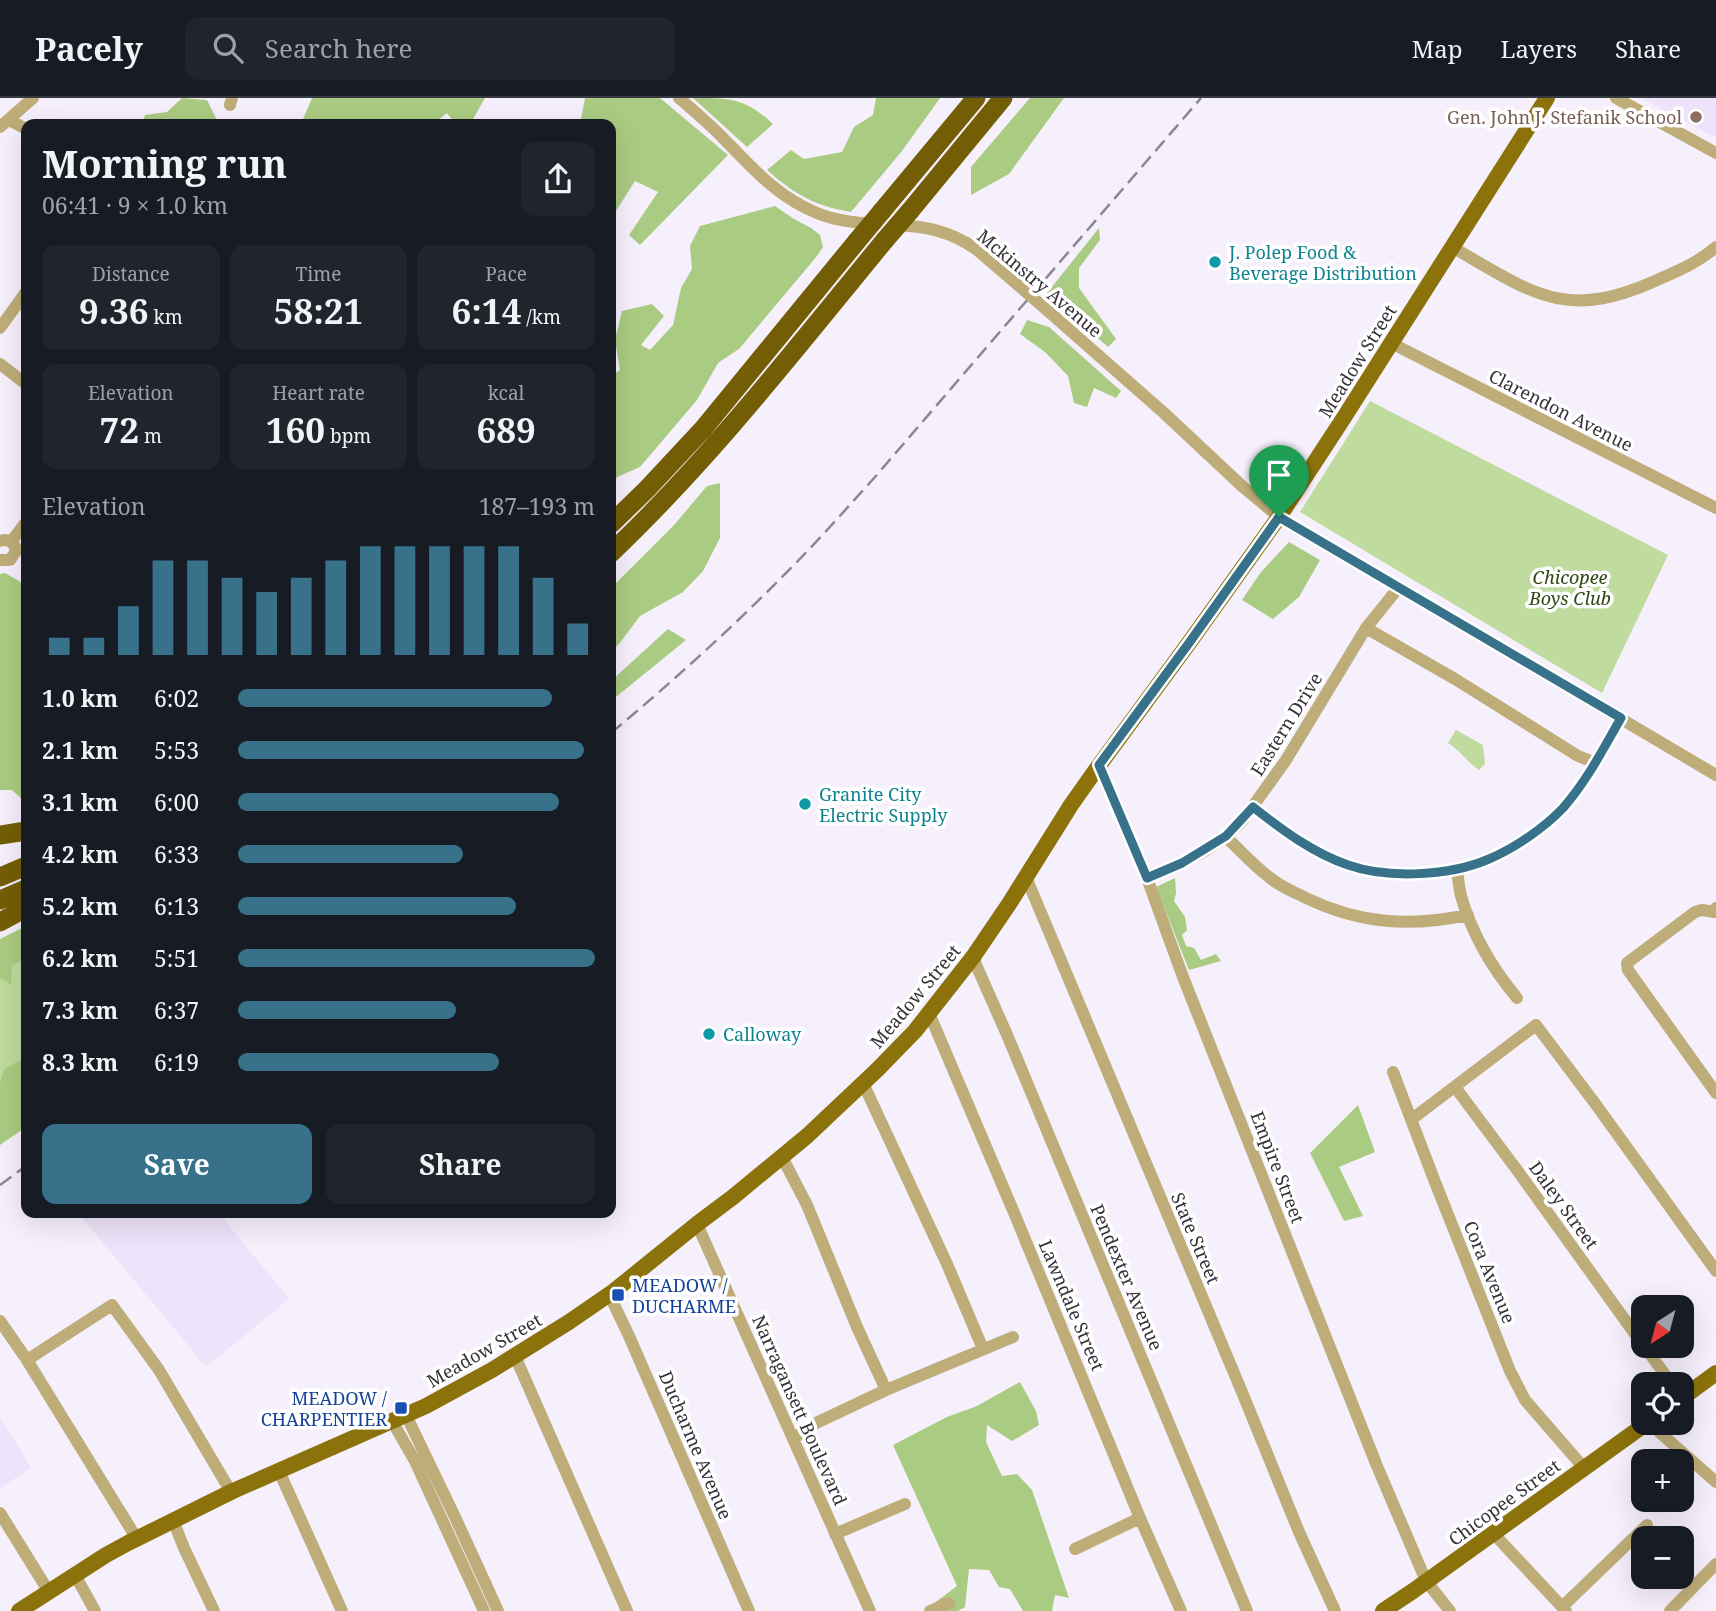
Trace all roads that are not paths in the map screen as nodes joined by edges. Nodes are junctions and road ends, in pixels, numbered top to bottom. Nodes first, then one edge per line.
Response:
1 (33, 98) edge
2 (679, 98) edge
3 (976, 98) edge
4 (1003, 98) edge
5 (1547, 98) edge
6 (1616, 98) edge
7 (4, 123) edge
8 (21, 128) edge
9 (1716, 153) edge
10 (1452, 247) junction
11 (1716, 247) edge
12 (21, 299) edge
13 (0, 328) edge
14 (1391, 343) junction
15 (0, 363) edge
16 (21, 380) edge
17 (1716, 508) edge
18 (1279, 517) junction
19 (616, 519) edge
20 (21, 528) edge
21 (6, 541) edge
22 (616, 548) edge
23 (0, 560) edge
24 (1398, 587) junction
25 (1366, 628) junction
26 (1621, 718) junction
27 (1595, 763) junction
28 (1099, 765) junction
29 (1716, 775) edge
30 (1253, 807) junction
31 (21, 832) edge
32 (0, 835) edge
33 (1226, 836) junction
34 (21, 868) edge
35 (1457, 869) junction
36 (0, 877) edge
37 (1026, 877) junction
38 (1147, 878) junction
39 (21, 891) edge
40 (0, 900) edge
41 (21, 911) edge
42 (1715, 911) edge
43 (1468, 915) junction
44 (0, 922) edge
45 (972, 958) junction
46 (1517, 998) dead end
47 (929, 1013) junction
48 (1393, 1072) dead end
49 (863, 1083) junction
50 (1455, 1087) junction
51 (1716, 1093) edge
52 (1412, 1119) junction
53 (782, 1157) junction
54 (697, 1224) junction
55 (1716, 1271) edge
56 (609, 1294) junction
57 (0, 1321) edge
58 (1631, 1328) edge
59 (1013, 1337) dead end
60 (983, 1349) junction
61 (515, 1356) junction
62 (27, 1360) junction
63 (1716, 1373) edge
64 (1694, 1389) edge
65 (886, 1390) junction
66 (399, 1418) junction
67 (1631, 1435) edge
68 (1662, 1435) edge
69 (793, 1439) junction
70 (1584, 1468) junction
71 (279, 1471) junction
72 (1716, 1482) edge
73 (231, 1492) junction
74 (905, 1504) dead end
75 (0, 1513) edge
76 (1140, 1518) junction
77 (173, 1520) junction
78 (1647, 1525) dead end
79 (1493, 1533) junction
80 (835, 1534) junction
81 (137, 1539) junction
82 (1075, 1549) dead end
83 (1716, 1564) edge
84 (75, 1575) junction
85 (1426, 1581) junction
86 (49, 1592) junction
87 (484, 1602) edge
88 (949, 1603) dead end
89 (1565, 1609) edge
90 (19, 1611) edge
91 (96, 1611) edge
92 (214, 1611) edge
93 (342, 1611) edge
94 (498, 1611) edge
95 (627, 1611) edge
96 (749, 1611) edge
97 (870, 1611) edge
98 (930, 1611) edge
99 (1181, 1611) edge
100 (1247, 1611) edge
101 (1335, 1611) edge
102 (1383, 1611) edge
103 (1450, 1611) edge
104 (1670, 1611) edge

1 - 7 street
2 - 18 street, Mckinstry Avenue, bridge
3 - 19 highway, bridge
4 - 22 highway, bridge
5 - 10 main road, Meadow Street
6 - 9 street
7 - 8 street
10 - 11 street
10 - 14 main road, Meadow Street
12 - 13 street
14 - 17 street, Clarendon Avenue
14 - 18 main road, Meadow Street
15 - 16 street
18 - 24 street
18 - 28 main road, Meadow Street
20 - 21 street
21 - 23 street
24 - 25 street, Eastern Drive
24 - 26 street
25 - 27 street
25 - 30 street, Eastern Drive
26 - 27 street
26 - 29 street
27 - 35 street
28 - 37 main road, Meadow Street
28 - 38 street, Empire Street
30 - 33 street, Eastern Drive
30 - 35 street
31 - 32 highway
33 - 38 street, Eastern Drive
33 - 43 street
34 - 36 highway
35 - 43 street
37 - 45 main road, Meadow Street
37 - 101 street, State Street
38 - 85 street, Empire Street
39 - 40 highway
41 - 44 highway
42 - 51 street
43 - 46 street
45 - 47 main road, Meadow Street
45 - 100 street, Pendexter Avenue
47 - 49 main road, Meadow Street
47 - 76 street, Lawndale Street
48 - 52 street, Cora Avenue
49 - 53 main road, Meadow Street
49 - 60 street
50 - 52 street
50 - 55 street
50 - 58 street, Daley Street
52 - 70 street, Cora Avenue
53 - 54 main road, Meadow Street
53 - 65 street
54 - 56 main road, Meadow Street
54 - 69 street, Narragansett Boulevard
56 - 61 main road, Meadow Street
56 - 96 street, Ducharme Avenue
57 - 62 street
59 - 60 street
60 - 65 street
61 - 66 main road, Meadow Street
61 - 95 street
62 - 73 street
62 - 81 street
63 - 64 main road
65 - 69 street
66 - 71 main road, Meadow Street
66 - 87 street
67 - 70 main road, Chicopee Street
68 - 72 street
69 - 80 street, Narragansett Boulevard
70 - 79 main road, Chicopee Street
71 - 73 main road, Meadow Street
71 - 93 street
73 - 77 main road, Meadow Street
74 - 80 street
75 - 86 street
76 - 82 street
76 - 99 street, Lawndale Street
77 - 81 main road, Meadow Street
77 - 92 street
78 - 89 street
79 - 85 main road, Chicopee Street
79 - 89 street
80 - 97 street, Narragansett Boulevard
81 - 84 main road, Meadow Street
83 - 104 street
84 - 86 main road, Meadow Street
84 - 91 street
85 - 102 main road, Chicopee Street
85 - 103 street, Empire Street
86 - 90 main road, Meadow Street
87 - 94 street
88 - 98 street

